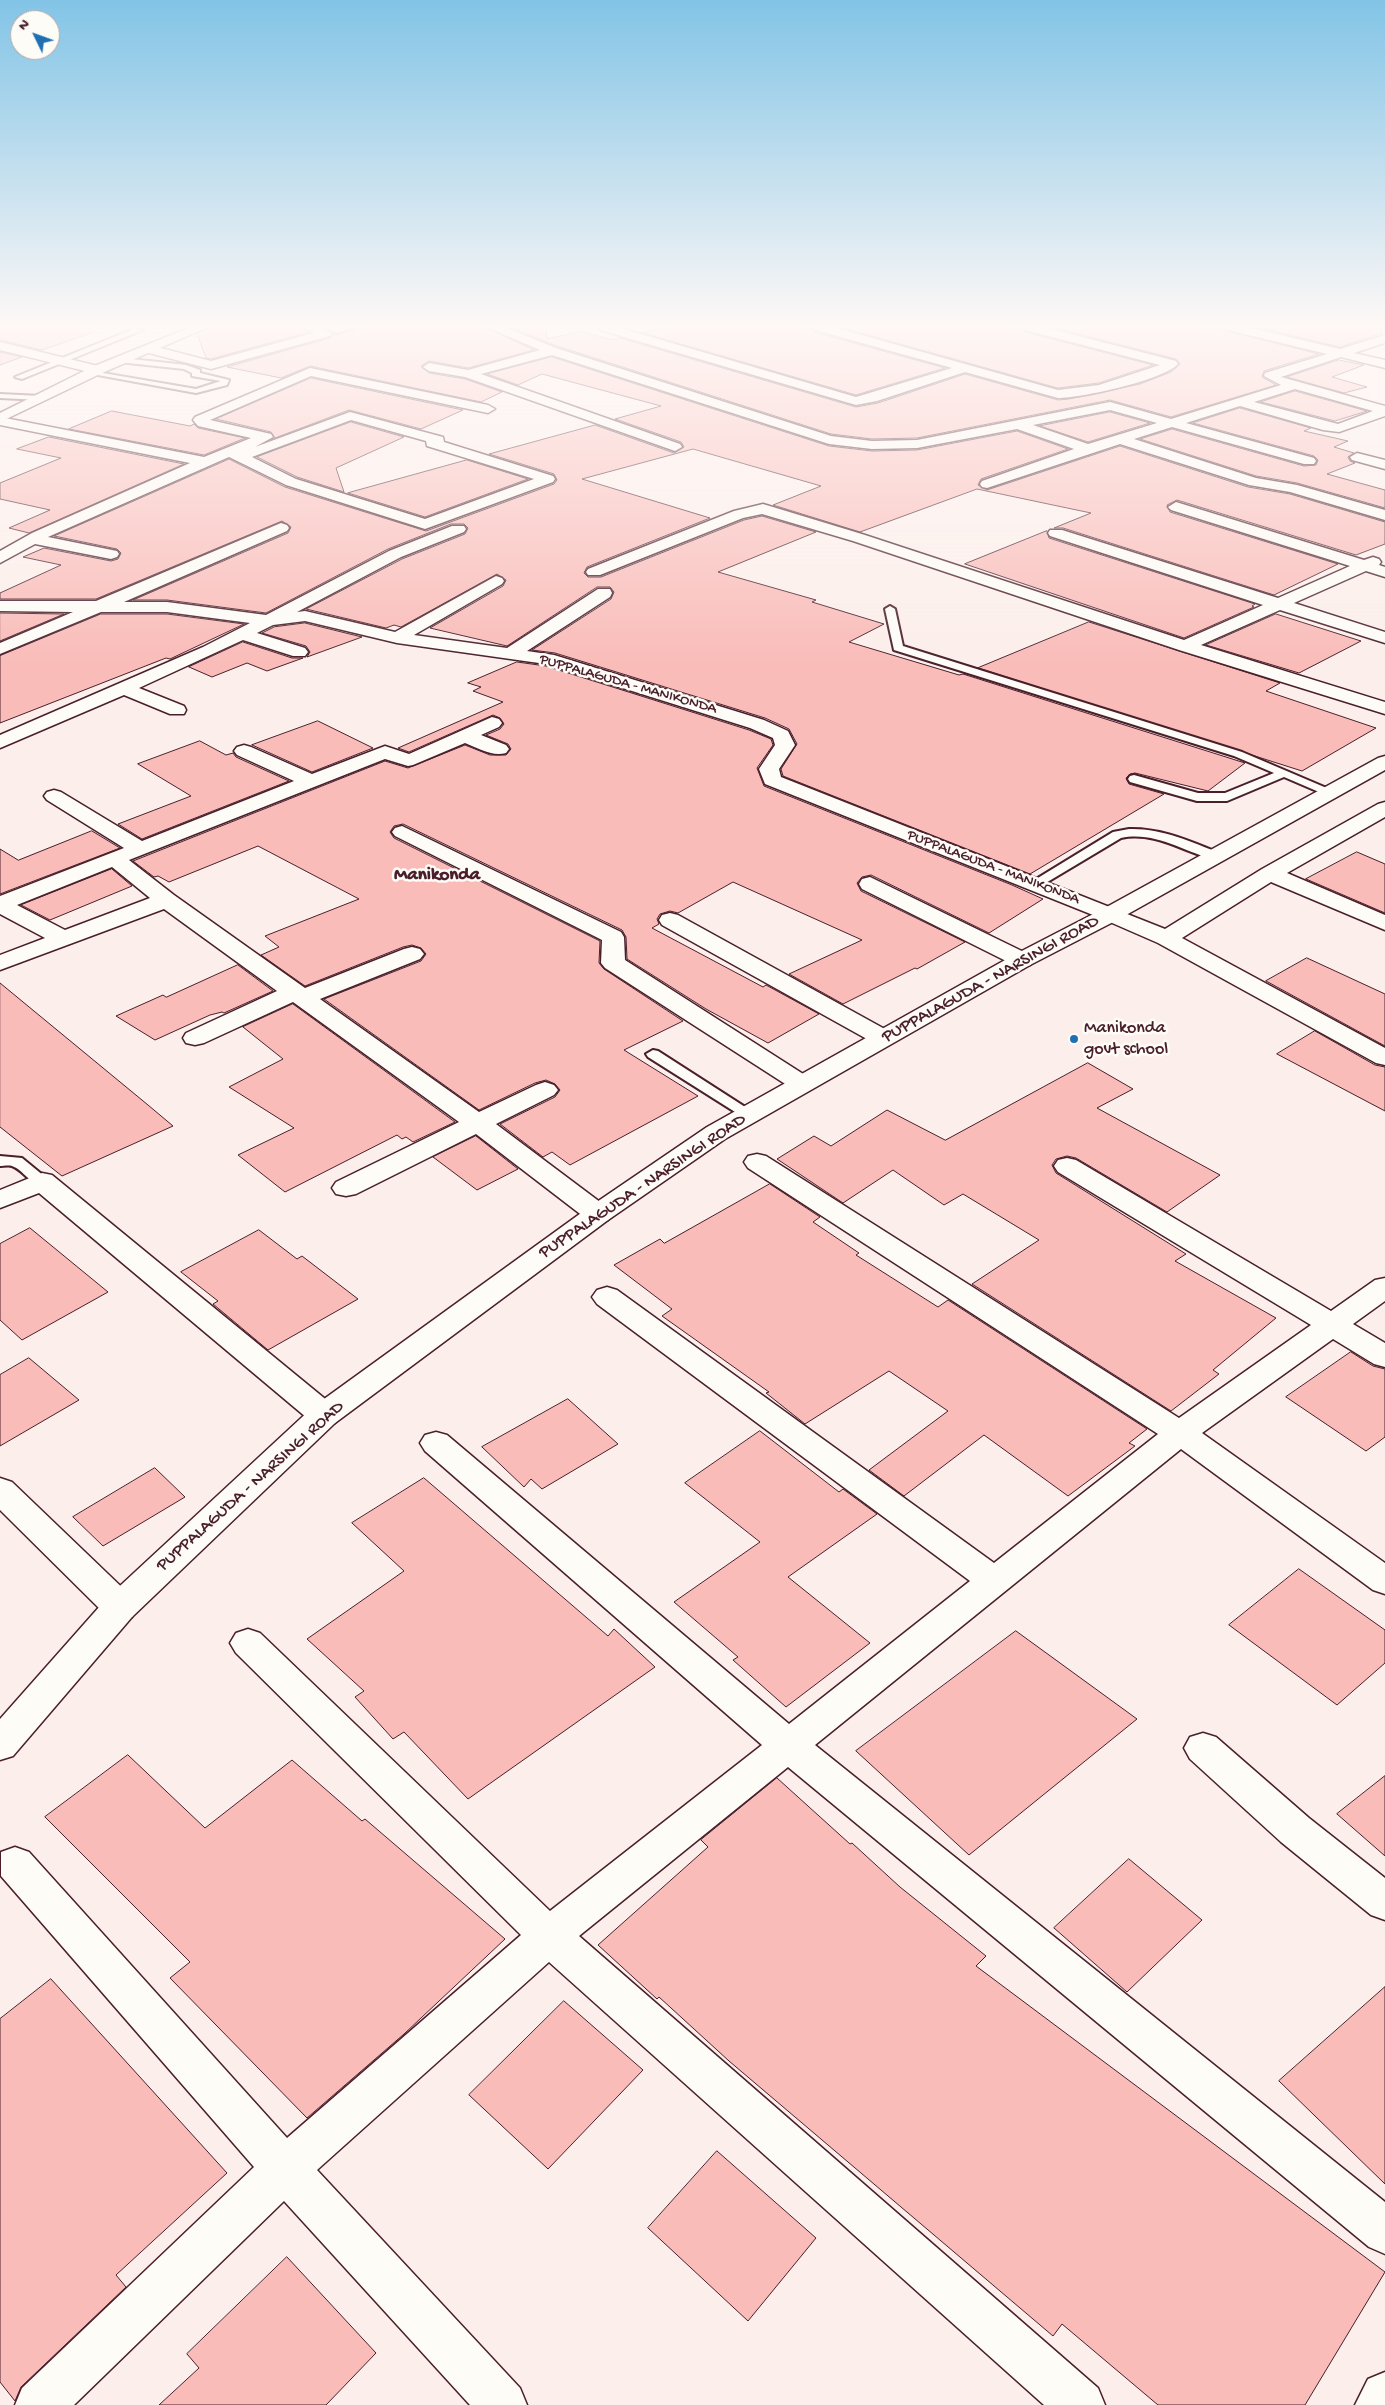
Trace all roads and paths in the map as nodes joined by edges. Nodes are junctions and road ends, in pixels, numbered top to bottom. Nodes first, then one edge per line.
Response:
1 (96, 439) edge
2 (262, 439) edge
3 (280, 439) edge
4 (435, 439) edge
5 (650, 439) edge
6 (824, 439) edge
7 (826, 439) edge
8 (941, 439) edge
9 (1060, 439) edge
10 (1119, 439) joint
11 (1232, 439) edge
12 (800, 447) dead end
13 (675, 448) dead end
14 (1088, 449) junction
15 (235, 454) junction
16 (1357, 457) dead end
17 (1309, 461) dead end
18 (205, 462) junction
19 (1385, 465) edge
20 (987, 484) dead end
21 (557, 489) dead end
22 (1176, 507) dead end
23 (1385, 515) edge
24 (281, 528) dead end
25 (1056, 533) dead end
26 (33, 539) junction
27 (111, 554) dead end
28 (1385, 557) edge
29 (0, 558) edge
30 (1365, 566) junction
31 (594, 572) dead end
32 (1385, 572) edge
33 (496, 581) dead end
34 (604, 593) dead end
35 (1281, 603) junction
36 (0, 606) edge
37 (99, 608) junction
38 (890, 609) dead end
39 (268, 620) junction
40 (245, 634) junction
41 (397, 638) junction
42 (1385, 638) edge
43 (1185, 646) junction
44 (0, 649) edge
45 (299, 652) dead end
46 (508, 655) junction
47 (123, 688) junction
48 (1385, 708) edge
49 (177, 710) dead end
50 (492, 723) dead end
51 (465, 736) junction
52 (0, 742) edge
53 (499, 749) dead end
54 (244, 751) dead end
55 (1385, 762) edge
56 (1284, 773) junction
57 (1134, 779) dead end
58 (311, 781) junction
59 (1330, 792) junction
60 (54, 796) dead end
61 (1385, 808) edge
62 (402, 832) dead end
63 (139, 848) junction
64 (1216, 856) junction
65 (113, 858) junction
66 (1270, 874) junction
67 (870, 884) dead end
68 (1034, 884) junction
69 (166, 900) junction
70 (0, 904) edge
71 (1111, 914) junction
72 (670, 920) dead end
73 (1385, 923) edge
74 (63, 938) junction
75 (1166, 938) junction
76 (412, 954) dead end
77 (1022, 960) junction
78 (0, 964) edge
79 (298, 995) junction
80 (195, 1038) dead end
81 (883, 1038) junction
82 (653, 1054) dead end
83 (1385, 1058) edge
84 (802, 1084) junction
85 (545, 1090) dead end
86 (748, 1114) junction
87 (479, 1124) junction
88 (0, 1160) edge
89 (757, 1162) dead end
90 (1067, 1166) dead end
91 (42, 1181) junction
92 (346, 1188) dead end
93 (0, 1200) edge
94 (598, 1214) junction
95 (1385, 1287) edge
96 (607, 1298) dead end
97 (1331, 1324) junction
98 (1385, 1357) edge
99 (324, 1415) junction
100 (1180, 1433) junction
101 (436, 1443) dead end
102 (0, 1490) edge
103 (993, 1580) junction
104 (1385, 1581) edge
105 (120, 1607) junction
106 (248, 1643) dead end
107 (0, 1745) edge
108 (788, 1745) junction
109 (1203, 1748) dead end
110 (15, 1864) dead end
111 (1385, 1902) edge
112 (549, 1936) junction
113 (285, 2168) junction
114 (1385, 2231) edge
115 (1385, 2396) edge
116 (39, 2405) edge
117 (504, 2405) edge
118 (1081, 2405) edge
119 (1379, 2405) edge

1 - 18 street
2 - 15 street
3 - 15 street
4 - 15 street
5 - 13 street
6 - 12 street
7 - 8 street
9 - 14 street
10 - 14 street
10 - 23 street
11 - 17 street
14 - 20 street
15 - 18 street
16 - 19 street
18 - 26 street
21 - 39 street
22 - 30 street
24 - 37 street
25 - 35 street
26 - 27 street
26 - 29 street
28 - 30 street
30 - 32 street
30 - 35 street
31 - 43 street
33 - 41 street
34 - 46 street
35 - 42 street
35 - 43 street
36 - 37 street, PUPPALAGUDA - MANIKONDA
37 - 39 street, PUPPALAGUDA - MANIKONDA
37 - 44 street
38 - 56 lane
39 - 40 street
39 - 41 street, PUPPALAGUDA - MANIKONDA
40 - 45 street
40 - 47 street
41 - 46 street, PUPPALAGUDA - MANIKONDA
43 - 48 street
46 - 68 street, PUPPALAGUDA - MANIKONDA
47 - 49 street
47 - 52 street
50 - 51 street
51 - 53 street
51 - 58 street
54 - 58 street
55 - 59 street, PUPPALAGUDA - NARSINGI ROAD
56 - 57 lane
56 - 59 lane
58 - 63 street
59 - 64 street, PUPPALAGUDA - NARSINGI ROAD
60 - 63 street
61 - 66 street
62 - 84 street
63 - 65 street
64 - 68 lane
64 - 71 street, PUPPALAGUDA - NARSINGI ROAD
65 - 69 street
65 - 70 street
66 - 73 street
66 - 75 street
67 - 77 street
68 - 71 street, PUPPALAGUDA - MANIKONDA
69 - 74 street
69 - 79 street
70 - 74 street
71 - 75 street, PUPPALAGUDA - MANIKONDA
71 - 77 street, PUPPALAGUDA - NARSINGI ROAD
72 - 81 street
74 - 78 street
75 - 83 street, PUPPALAGUDA - MANIKONDA
76 - 79 street
77 - 81 street, PUPPALAGUDA - NARSINGI ROAD
79 - 80 street
79 - 87 street
81 - 84 street, PUPPALAGUDA - NARSINGI ROAD
82 - 86 lane
84 - 86 street, PUPPALAGUDA - NARSINGI ROAD
85 - 87 street
86 - 94 street, PUPPALAGUDA - NARSINGI ROAD
87 - 92 street
87 - 94 street
88 - 91 lane
89 - 100 street
90 - 97 street
91 - 93 street
91 - 99 street
94 - 99 street, PUPPALAGUDA - NARSINGI ROAD
95 - 97 street
96 - 103 street
97 - 98 street
97 - 100 street
99 - 105 street, PUPPALAGUDA - NARSINGI ROAD
100 - 103 street
100 - 104 street
101 - 108 street
102 - 105 street
103 - 108 street
105 - 107 street, PUPPALAGUDA - NARSINGI ROAD
106 - 112 street
108 - 112 street
108 - 114 street
109 - 111 street
110 - 113 street
112 - 113 street
112 - 118 street
113 - 116 street
113 - 117 street
115 - 119 street

